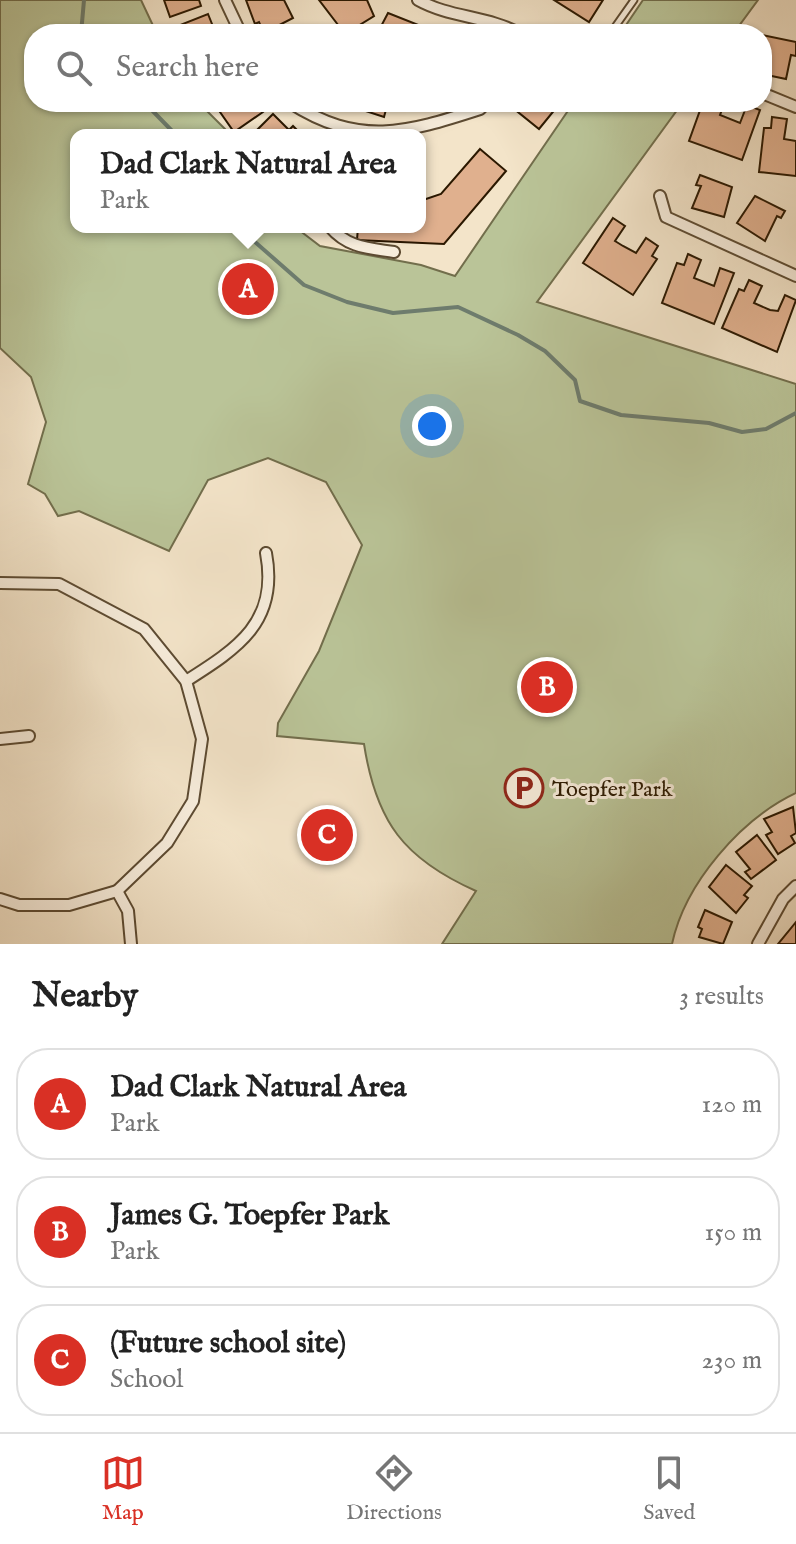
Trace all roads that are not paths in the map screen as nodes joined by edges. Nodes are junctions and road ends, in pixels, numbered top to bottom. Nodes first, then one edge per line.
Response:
1 (225, 0) edge
2 (418, 0) edge
3 (634, 0) edge
4 (236, 24) edge
5 (496, 24) edge
6 (617, 24) edge
7 (772, 97) edge
8 (796, 107) edge
9 (304, 112) edge
10 (471, 112) edge
11 (330, 129) edge
12 (417, 129) edge
13 (660, 196) dead end
14 (335, 233) edge
15 (394, 252) dead end
16 (796, 276) edge
17 (266, 553) dead end
18 (0, 583) edge
19 (186, 681) junction
20 (29, 736) dead end
21 (0, 739) edge
22 (796, 886) edge
23 (117, 891) junction
24 (0, 899) edge
25 (131, 944) edge
26 (758, 944) edge

1 - 4 street
2 - 5 street
3 - 6 lane
7 - 8 street
9 - 11 street
10 - 12 street
13 - 16 street
14 - 15 street
17 - 19 street
18 - 19 street
19 - 23 street
20 - 21 street
22 - 26 street
23 - 24 street
23 - 25 street

